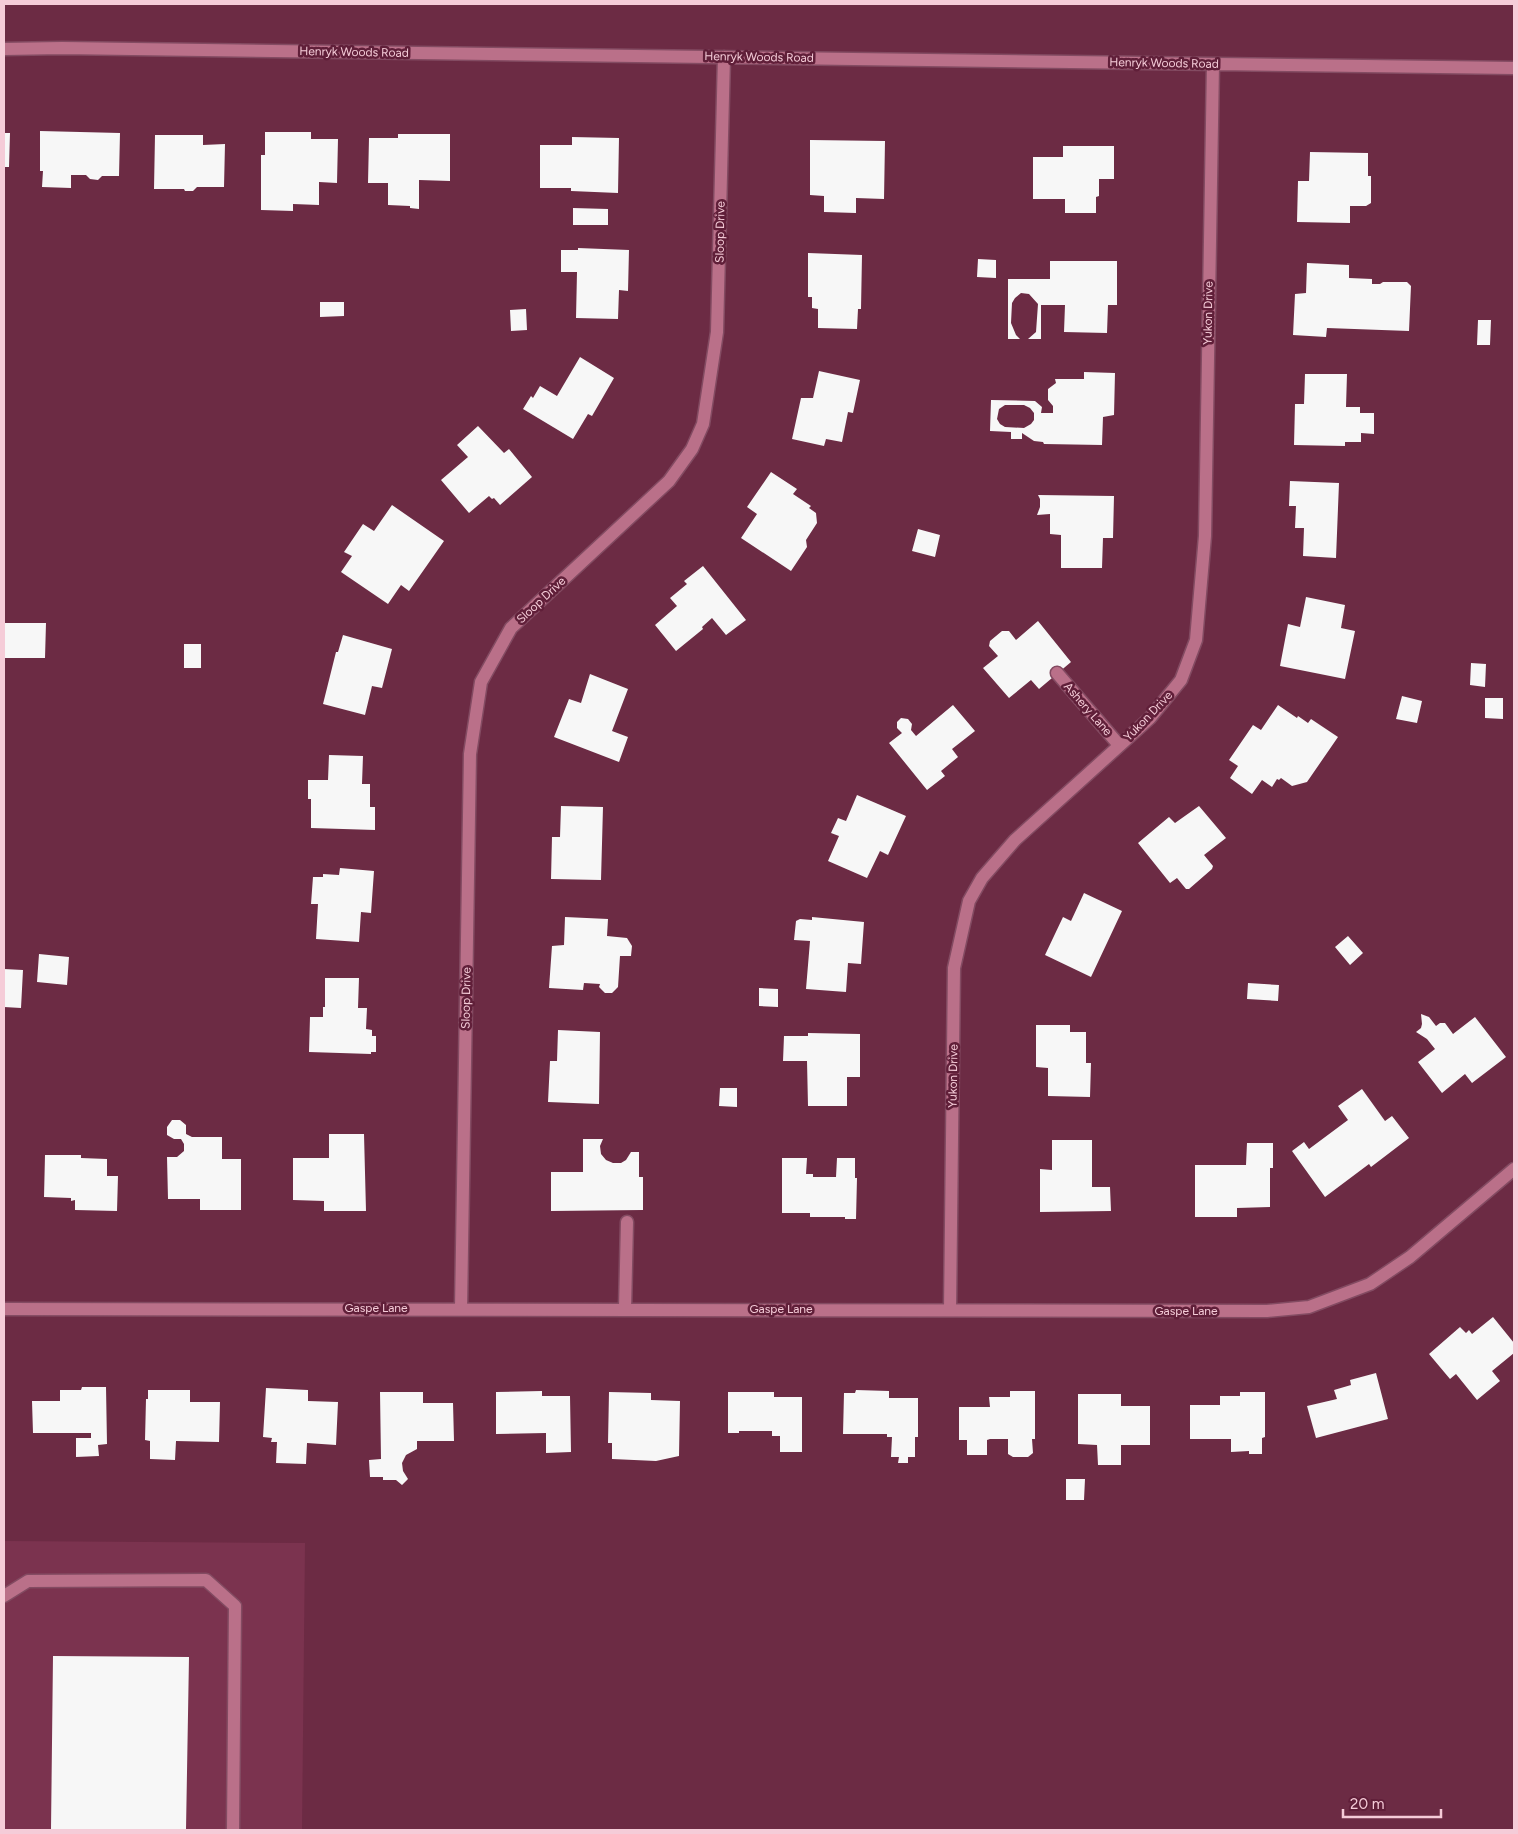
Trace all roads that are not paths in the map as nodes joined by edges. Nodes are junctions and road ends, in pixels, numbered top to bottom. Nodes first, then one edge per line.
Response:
1 (4, 49) edge
2 (724, 56) junction
3 (1213, 64) junction
4 (1514, 68) edge
5 (1058, 673) dead end
6 (1119, 745) junction
7 (1514, 1169) edge
8 (627, 1222) dead end
9 (4, 1309) edge
10 (461, 1309) junction
11 (625, 1309) junction
12 (950, 1310) junction
13 (4, 1596) edge
14 (233, 1830) edge

1 - 2 street, Henryk Woods Road
2 - 3 street, Henryk Woods Road
2 - 10 street, Sloop Drive
3 - 4 street, Henryk Woods Road
3 - 6 street, Yukon Drive
5 - 6 street, Ashery Lane
6 - 12 street, Yukon Drive
7 - 12 street, Gaspe Lane
8 - 11 street
9 - 10 street, Gaspe Lane
10 - 11 street, Gaspe Lane
11 - 12 street, Gaspe Lane
13 - 14 street

